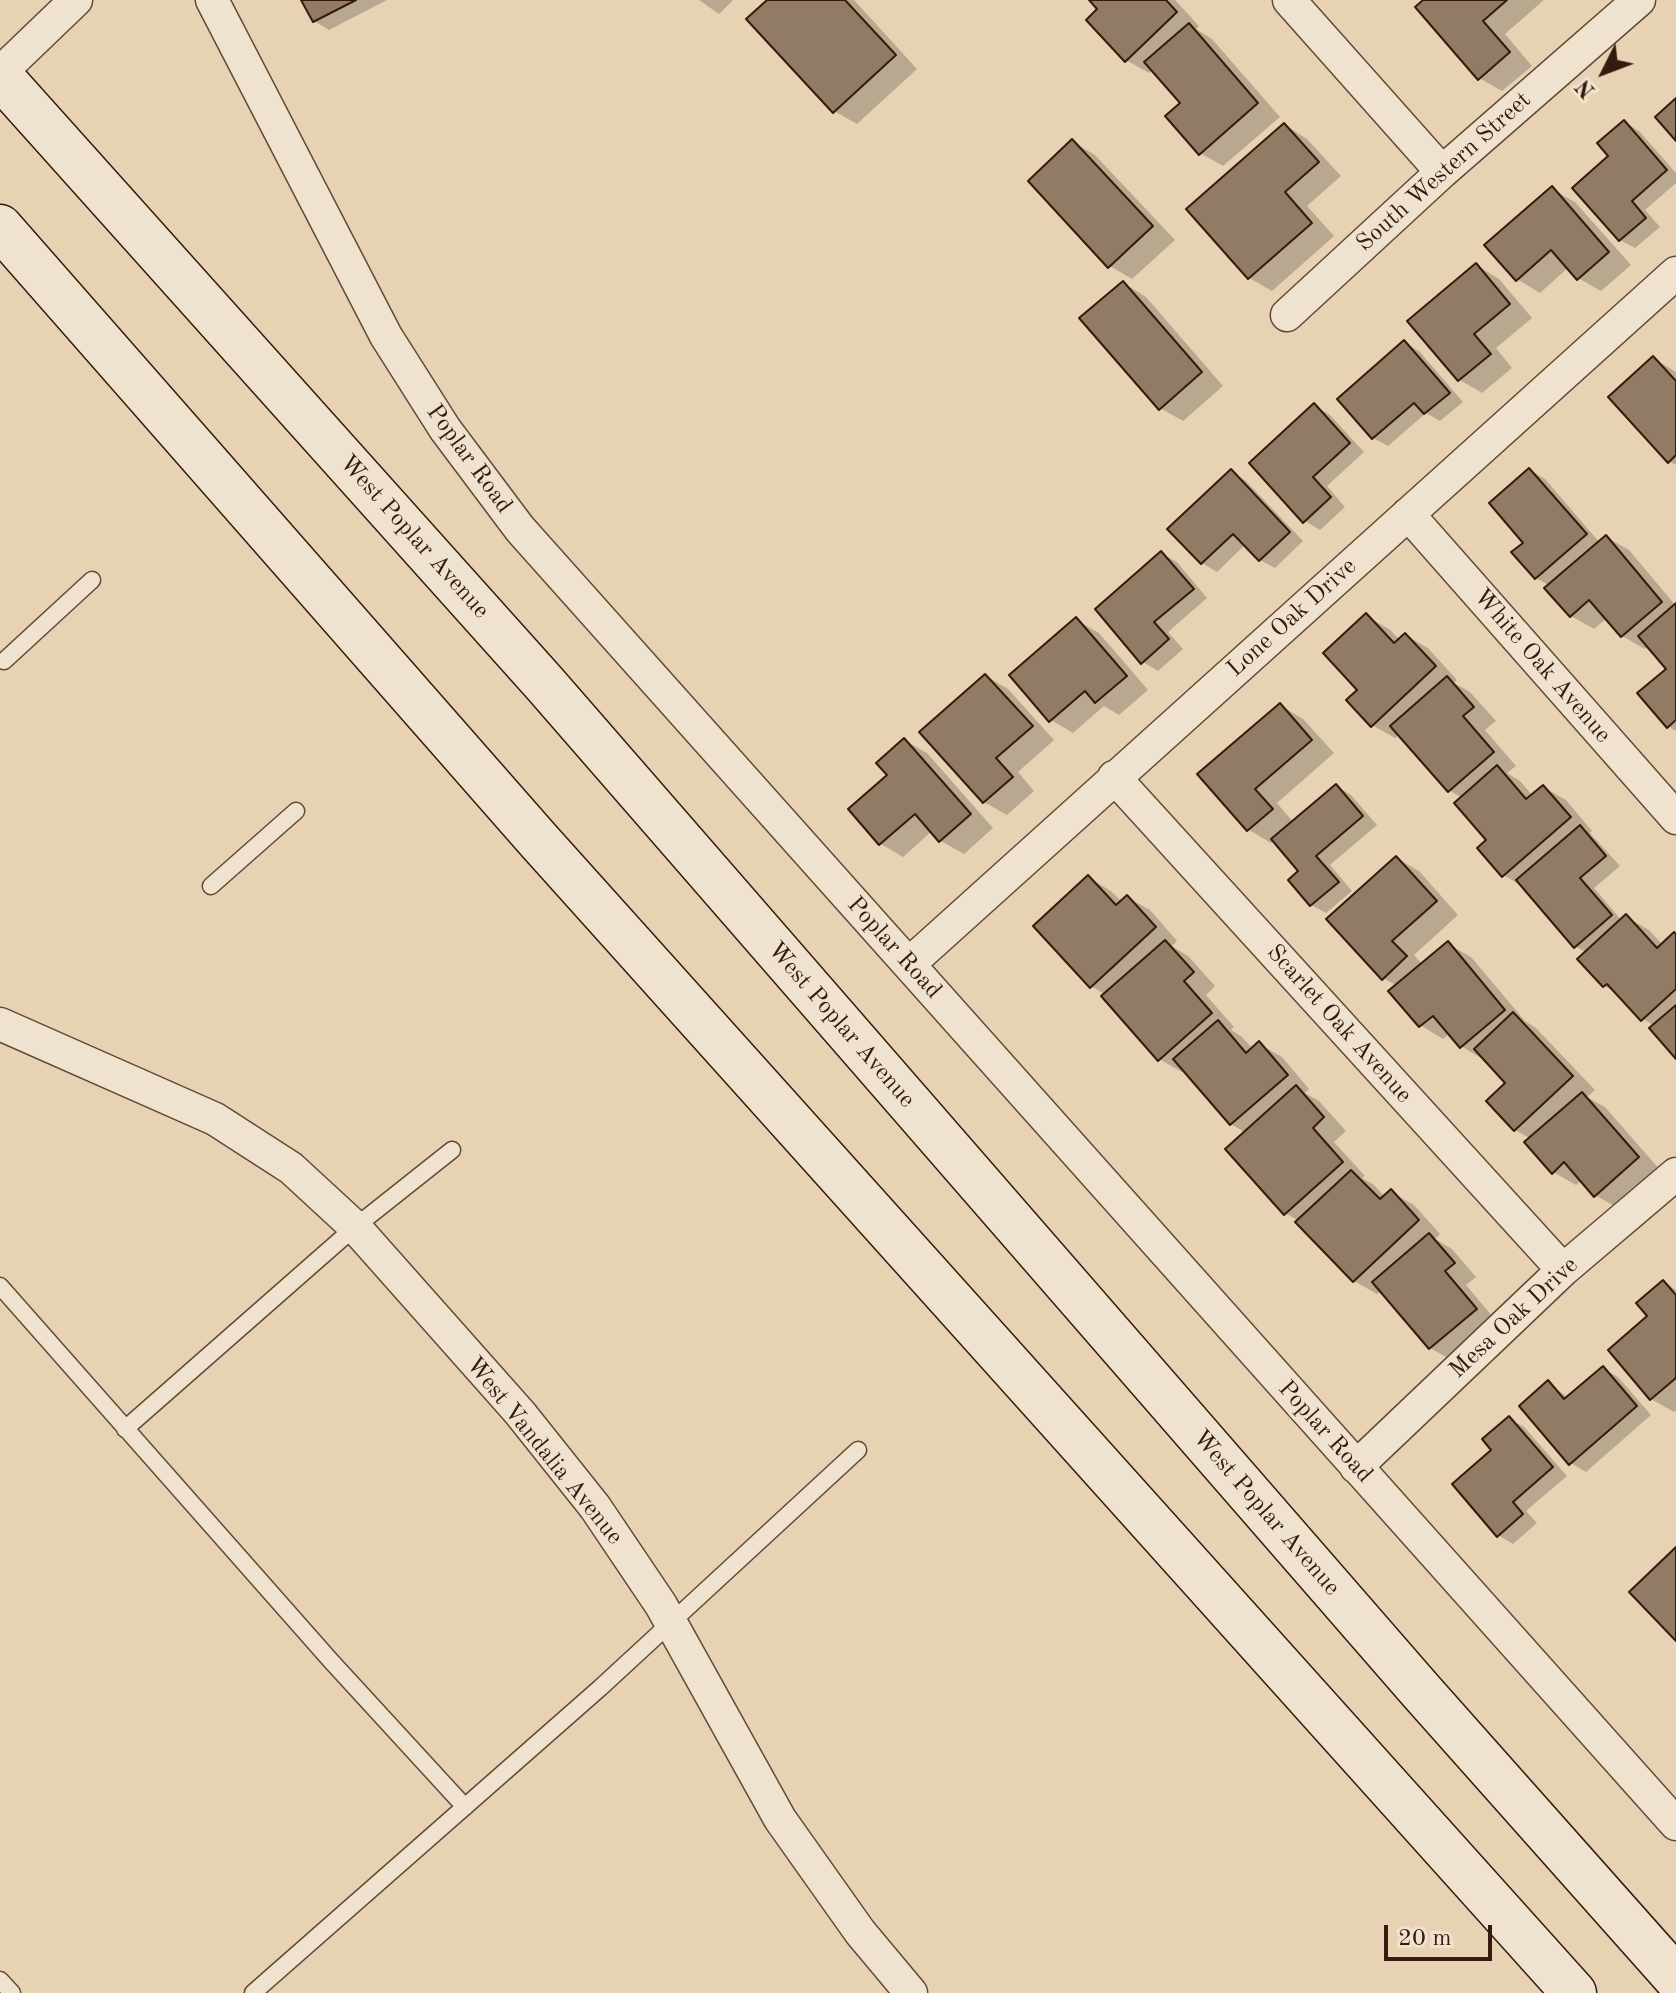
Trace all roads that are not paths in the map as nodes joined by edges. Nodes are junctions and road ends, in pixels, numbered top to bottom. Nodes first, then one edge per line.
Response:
1 (76, 0) edge
2 (212, 0) edge
3 (1289, 0) edge
4 (1639, 0) edge
5 (0, 74) edge
6 (1442, 172) junction
7 (0, 227) edge
8 (1676, 273) edge
9 (1287, 315) dead end
10 (1408, 514) junction
11 (92, 580) dead end
12 (4, 661) dead end
13 (1114, 777) junction
14 (296, 811) dead end
15 (1676, 818) edge
16 (211, 886) dead end
17 (909, 964) junction
18 (0, 1024) edge
19 (45, 1045) junction
20 (0, 1051) edge
21 (452, 1150) dead end
22 (1676, 1174) edge
23 (355, 1227) junction
24 (1563, 1270) junction
25 (0, 1286) edge
26 (125, 1429) junction
27 (858, 1450) dead end
28 (1356, 1467) junction
29 (671, 1623) junction
30 (465, 1807) junction
31 (1671, 1808) edge
32 (1676, 1978) edge
33 (0, 1980) edge
34 (12, 1993) edge
35 (253, 1993) edge
36 (911, 1993) edge
37 (1574, 1993) edge

1 - 5 street
2 - 17 street, Poplar Road
3 - 6 street
4 - 6 street, South Western Street
5 - 32 main road, West Poplar Avenue
6 - 9 street, South Western Street
7 - 37 main road
8 - 10 street, Lone Oak Drive
10 - 13 street, Lone Oak Drive
10 - 15 street, White Oak Avenue
11 - 12 lane
13 - 17 street, Lone Oak Drive
13 - 24 street, Scarlet Oak Avenue
14 - 16 lane
17 - 28 street, Poplar Road
18 - 19 street, West Vandalia Avenue
19 - 20 street, West Vandalia Avenue
19 - 23 street, West Vandalia Avenue
21 - 23 lane
22 - 24 street, Mesa Oak Drive
23 - 26 lane
23 - 29 street, West Vandalia Avenue
24 - 28 street, Mesa Oak Drive
25 - 26 lane
26 - 30 lane
27 - 29 lane
28 - 31 street, Poplar Road
29 - 30 lane
29 - 36 street, West Vandalia Avenue
30 - 35 lane
33 - 34 lane

